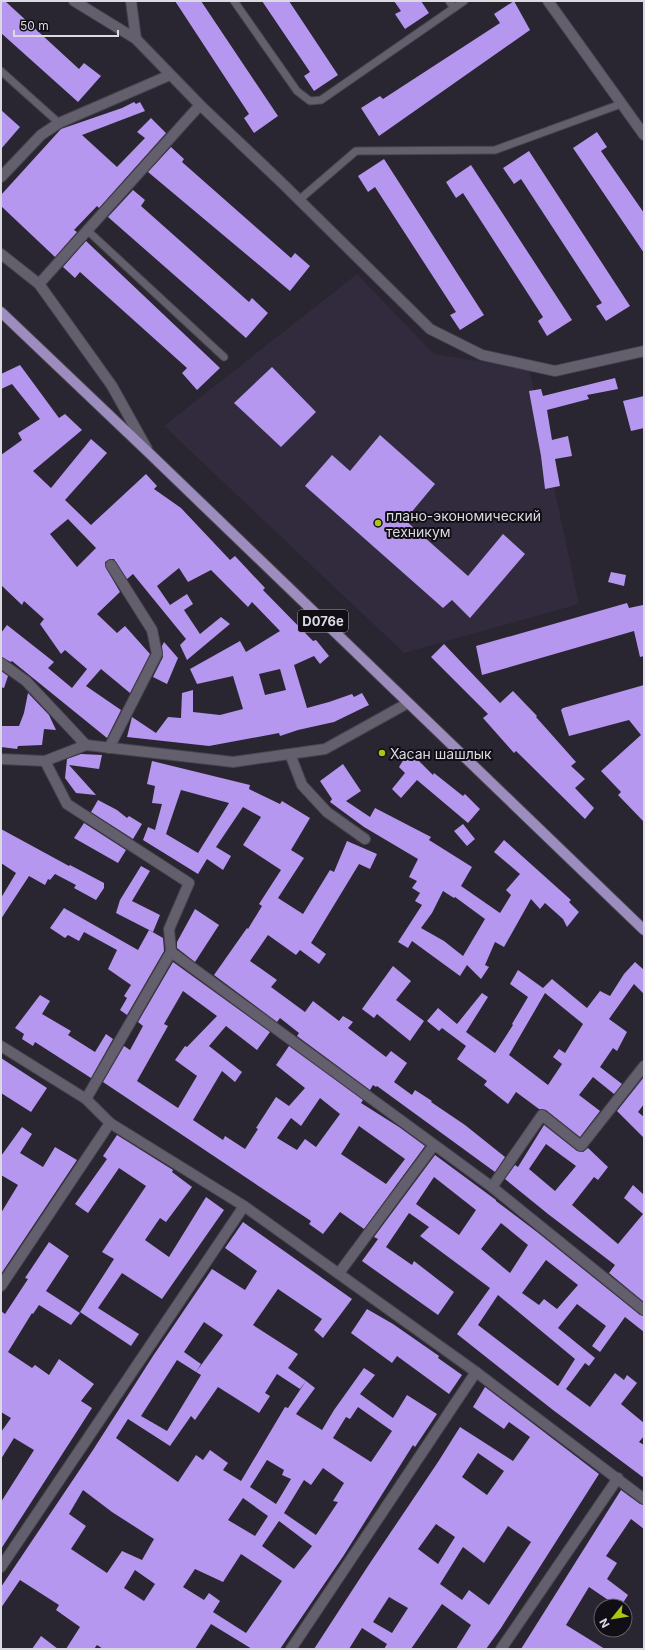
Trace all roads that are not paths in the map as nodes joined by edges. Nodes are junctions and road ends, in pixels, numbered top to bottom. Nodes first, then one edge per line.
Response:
1 (74, 1) edge
2 (131, 1) edge
3 (234, 1) edge
4 (449, 1) edge
5 (464, 1) edge
6 (548, 1) edge
7 (454, 8) junction
8 (136, 39) junction
9 (1, 71) edge
10 (170, 75) junction
11 (621, 104) junction
12 (200, 105) junction
13 (59, 123) junction
14 (644, 135) edge
15 (1, 176) edge
16 (299, 200) junction
17 (88, 231) junction
18 (1, 254) edge
19 (40, 284) junction
20 (1, 312) edge
21 (644, 351) edge
22 (224, 357) dead end
23 (148, 452) junction
24 (111, 565) dead end
25 (1, 663) edge
26 (408, 703) junction
27 (86, 745) junction
28 (109, 748) junction
29 (290, 754) junction
30 (1, 759) edge
31 (45, 761) junction
32 (364, 839) dead end
33 (644, 930) edge
34 (171, 952) junction
35 (1, 1046) edge
36 (644, 1066) edge
37 (86, 1099) junction
38 (110, 1123) junction
39 (434, 1145) junction
40 (492, 1186) junction
41 (244, 1206) junction
42 (339, 1273) junction
43 (1, 1286) edge
44 (644, 1310) edge
45 (476, 1372) junction
46 (618, 1478) junction
47 (644, 1499) edge
48 (1, 1567) edge
49 (291, 1649) edge
50 (501, 1649) edge

1 - 8 street
2 - 8 street
3 - 7 lane
4 - 7 lane
5 - 7 lane
6 - 11 street
8 - 10 street
9 - 13 lane
10 - 12 street
10 - 13 street
11 - 14 street
11 - 16 lane
12 - 16 street
12 - 17 street
13 - 15 street
16 - 21 street
17 - 19 street
17 - 22 lane
18 - 19 street
19 - 23 street
20 - 23 main road, D076e
23 - 26 main road, D076e
24 - 28 street
25 - 27 street
26 - 29 street
26 - 33 main road, D076e
27 - 28 street
27 - 31 street
28 - 29 street
29 - 32 street
30 - 31 street
31 - 34 street
34 - 37 street
34 - 39 street
35 - 37 street
36 - 40 street
37 - 38 street
38 - 41 street
38 - 43 street
39 - 40 street
39 - 42 street
40 - 44 street
41 - 42 street
41 - 48 street
42 - 45 street
45 - 46 street
45 - 49 street
46 - 47 street
46 - 50 street

